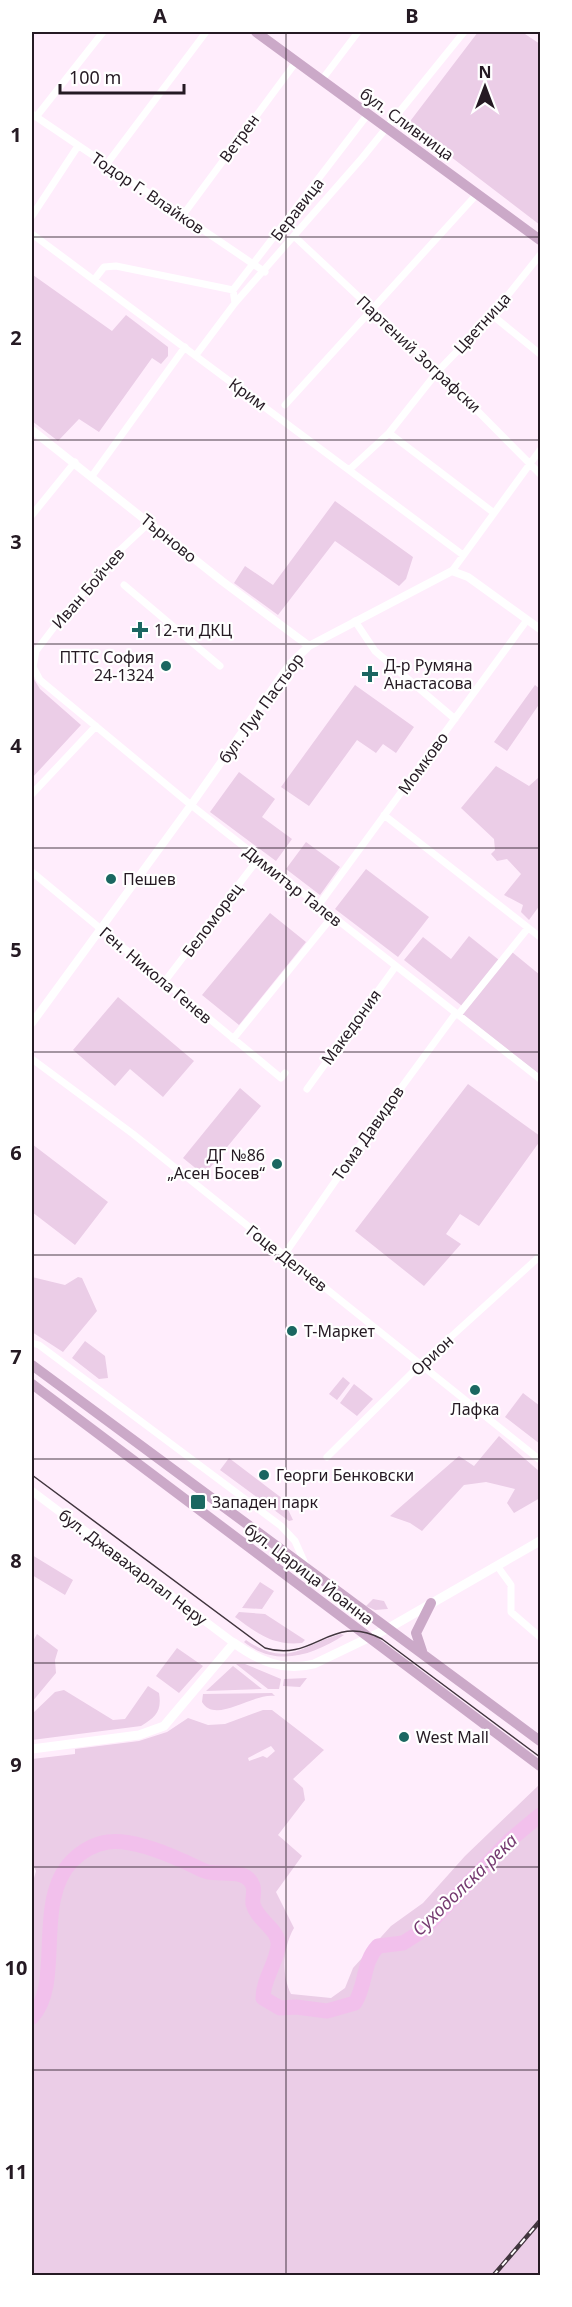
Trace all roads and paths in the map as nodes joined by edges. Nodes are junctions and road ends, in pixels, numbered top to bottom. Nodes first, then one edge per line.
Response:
1 (103, 32) edge
2 (206, 32) edge
3 (258, 32) edge
4 (358, 32) edge
5 (464, 32) edge
6 (296, 62) junction
7 (321, 81) junction
8 (368, 114) junction
9 (34, 116) edge
10 (386, 127) junction
11 (78, 146) junction
12 (106, 165) junction
13 (477, 194) junction
14 (183, 215) junction
15 (32, 216) edge
16 (32, 234) edge
17 (295, 237) junction
18 (540, 240) edge
19 (540, 255) edge
20 (253, 264) junction
21 (265, 272) junction
22 (94, 280) junction
23 (232, 290) junction
24 (235, 303) junction
25 (373, 310) junction
26 (492, 315) junction
27 (185, 347) junction
28 (540, 354) edge
29 (196, 355) junction
30 (438, 371) junction
31 (285, 405) dead end
32 (32, 429) edge
33 (389, 433) junction
34 (540, 450) edge
35 (531, 461) junction
36 (75, 462) junction
37 (350, 469) junction
38 (540, 474) edge
39 (92, 476) junction
40 (494, 513) junction
41 (32, 515) edge
42 (150, 522) junction
43 (463, 555) junction
44 (452, 572) junction
45 (124, 585) dead end
46 (527, 620) junction
47 (355, 621) junction
48 (540, 629) edge
49 (309, 645) junction
50 (220, 666) dead end
51 (49, 689) joint
52 (455, 719) junction
53 (96, 726) junction
54 (32, 794) edge
55 (191, 805) junction
56 (384, 815) junction
57 (258, 859) junction
58 (32, 872) edge
59 (318, 906) junction
60 (332, 917) junction
61 (101, 928) junction
62 (528, 928) junction
63 (540, 937) edge
64 (396, 966) junction
65 (165, 981) junction
66 (457, 1014) junction
67 (32, 1023) edge
68 (233, 1039) junction
69 (32, 1059) edge
70 (283, 1076) dead end
71 (540, 1079) edge
72 (307, 1089) dead end
73 (284, 1255) junction
74 (540, 1256) edge
75 (32, 1342) edge
76 (423, 1363) junction
77 (32, 1365) edge
78 (32, 1384) edge
79 (327, 1456) dead end
80 (540, 1460) edge
81 (32, 1491) edge
82 (540, 1541) edge
83 (498, 1567) junction
84 (308, 1570) junction
85 (431, 1603) junction
86 (387, 1629) junction
87 (540, 1637) edge
88 (368, 1638) junction
89 (234, 1643) junction
90 (426, 1656) junction
91 (540, 1741) edge
92 (32, 1749) edge
93 (540, 1766) edge

1 - 9 street
2 - 12 street
3 - 6 main road, бул. Сливница
4 - 7 street
5 - 10 street, Беравица
6 - 7 main road, бул. Сливница
6 - 14 street, Ветрен
7 - 8 main road, бул. Сливница
8 - 10 main road, бул. Сливница
8 - 20 street, Беравица
9 - 11 street, Тодор Г. Влайков
10 - 13 main road, бул. Сливница
10 - 17 street, Беравица
11 - 12 street, Тодор Г. Влайков
11 - 15 street
12 - 14 street, Тодор Г. Влайков
13 - 18 main road, бул. Сливница
13 - 25 street
14 - 20 street, Тодор Г. Влайков
16 - 22 street, Крим
17 - 21 street, Беравица
17 - 25 street, Партений Зографски
19 - 26 street, Цветница
20 - 21 street, Тодор Г. Влайков
20 - 23 street, Беравица
21 - 24 street, Беравица
22 - 23 street
22 - 27 street, Крим
23 - 24 street
24 - 29 street, Беравица
25 - 30 street, Партений Зографски
25 - 31 street
26 - 28 street
26 - 30 street, Цветница
27 - 29 street, Крим
27 - 39 street
29 - 37 street, Крим
30 - 33 street, Цветница
30 - 35 street, Партений Зографски
32 - 36 street, Търново
33 - 37 street, Цветница
33 - 40 street
34 - 35 street
35 - 38 street, Партений Зографски
35 - 40 street
36 - 39 street, Търново
36 - 41 street
37 - 43 street, Крим
39 - 42 street, Търново
40 - 43 street
42 - 49 street, Търново
42 - 51 street, Иван Бойчев
43 - 44 street
44 - 46 street
44 - 47 street, бул. Луи Пастьор
45 - 50 street
46 - 48 street
46 - 52 street, Момково
47 - 49 street, бул. Луи Пастьор
47 - 52 street
49 - 55 street, бул. Луи Пастьор
51 - 53 street, Димитър Талев
52 - 56 street, Момково
53 - 54 street
53 - 55 street, Димитър Талев
55 - 57 street, Димитър Талев
55 - 61 street, бул. Луи Пастьор
56 - 59 street, Момково
56 - 62 street
57 - 59 street, Димитър Талев
57 - 65 street, Беломорец
58 - 61 street, Ген. Никола Генев
59 - 60 street, Димитър Талев
60 - 64 street, Димитър Талев
60 - 68 street
61 - 65 street, Ген. Никола Генев
61 - 67 street, бул. Луи Пастьор
62 - 63 street
62 - 66 street, Тома Давидов
64 - 66 street, Димитър Талев
64 - 72 street, Македония
65 - 68 street, Ген. Никола Генев
66 - 71 street, Димитър Талев
66 - 73 street, Тома Давидов
68 - 70 street, Ген. Никола Генев
69 - 73 street, Гоце Делчев
73 - 76 street, Гоце Делчев
74 - 76 street, Орион
75 - 84 street
76 - 79 street, Орион
76 - 80 street, Гоце Делчев
77 - 84 main road, бул. Царица Йоанна
78 - 88 main road, бул. Царица Йоанна
81 - 89 street, бул. Джавахарлал Неру
82 - 83 main road
83 - 85 main road
83 - 87 street
84 - 86 main road, бул. Царица Йоанна
85 - 86 main road
85 - 90 main road
86 - 88 main road
86 - 90 main road, бул. Царица Йоанна
88 - 89 main road
88 - 93 main road, бул. Царица Йоанна
89 - 92 main road
90 - 91 main road, бул. Царица Йоанна

